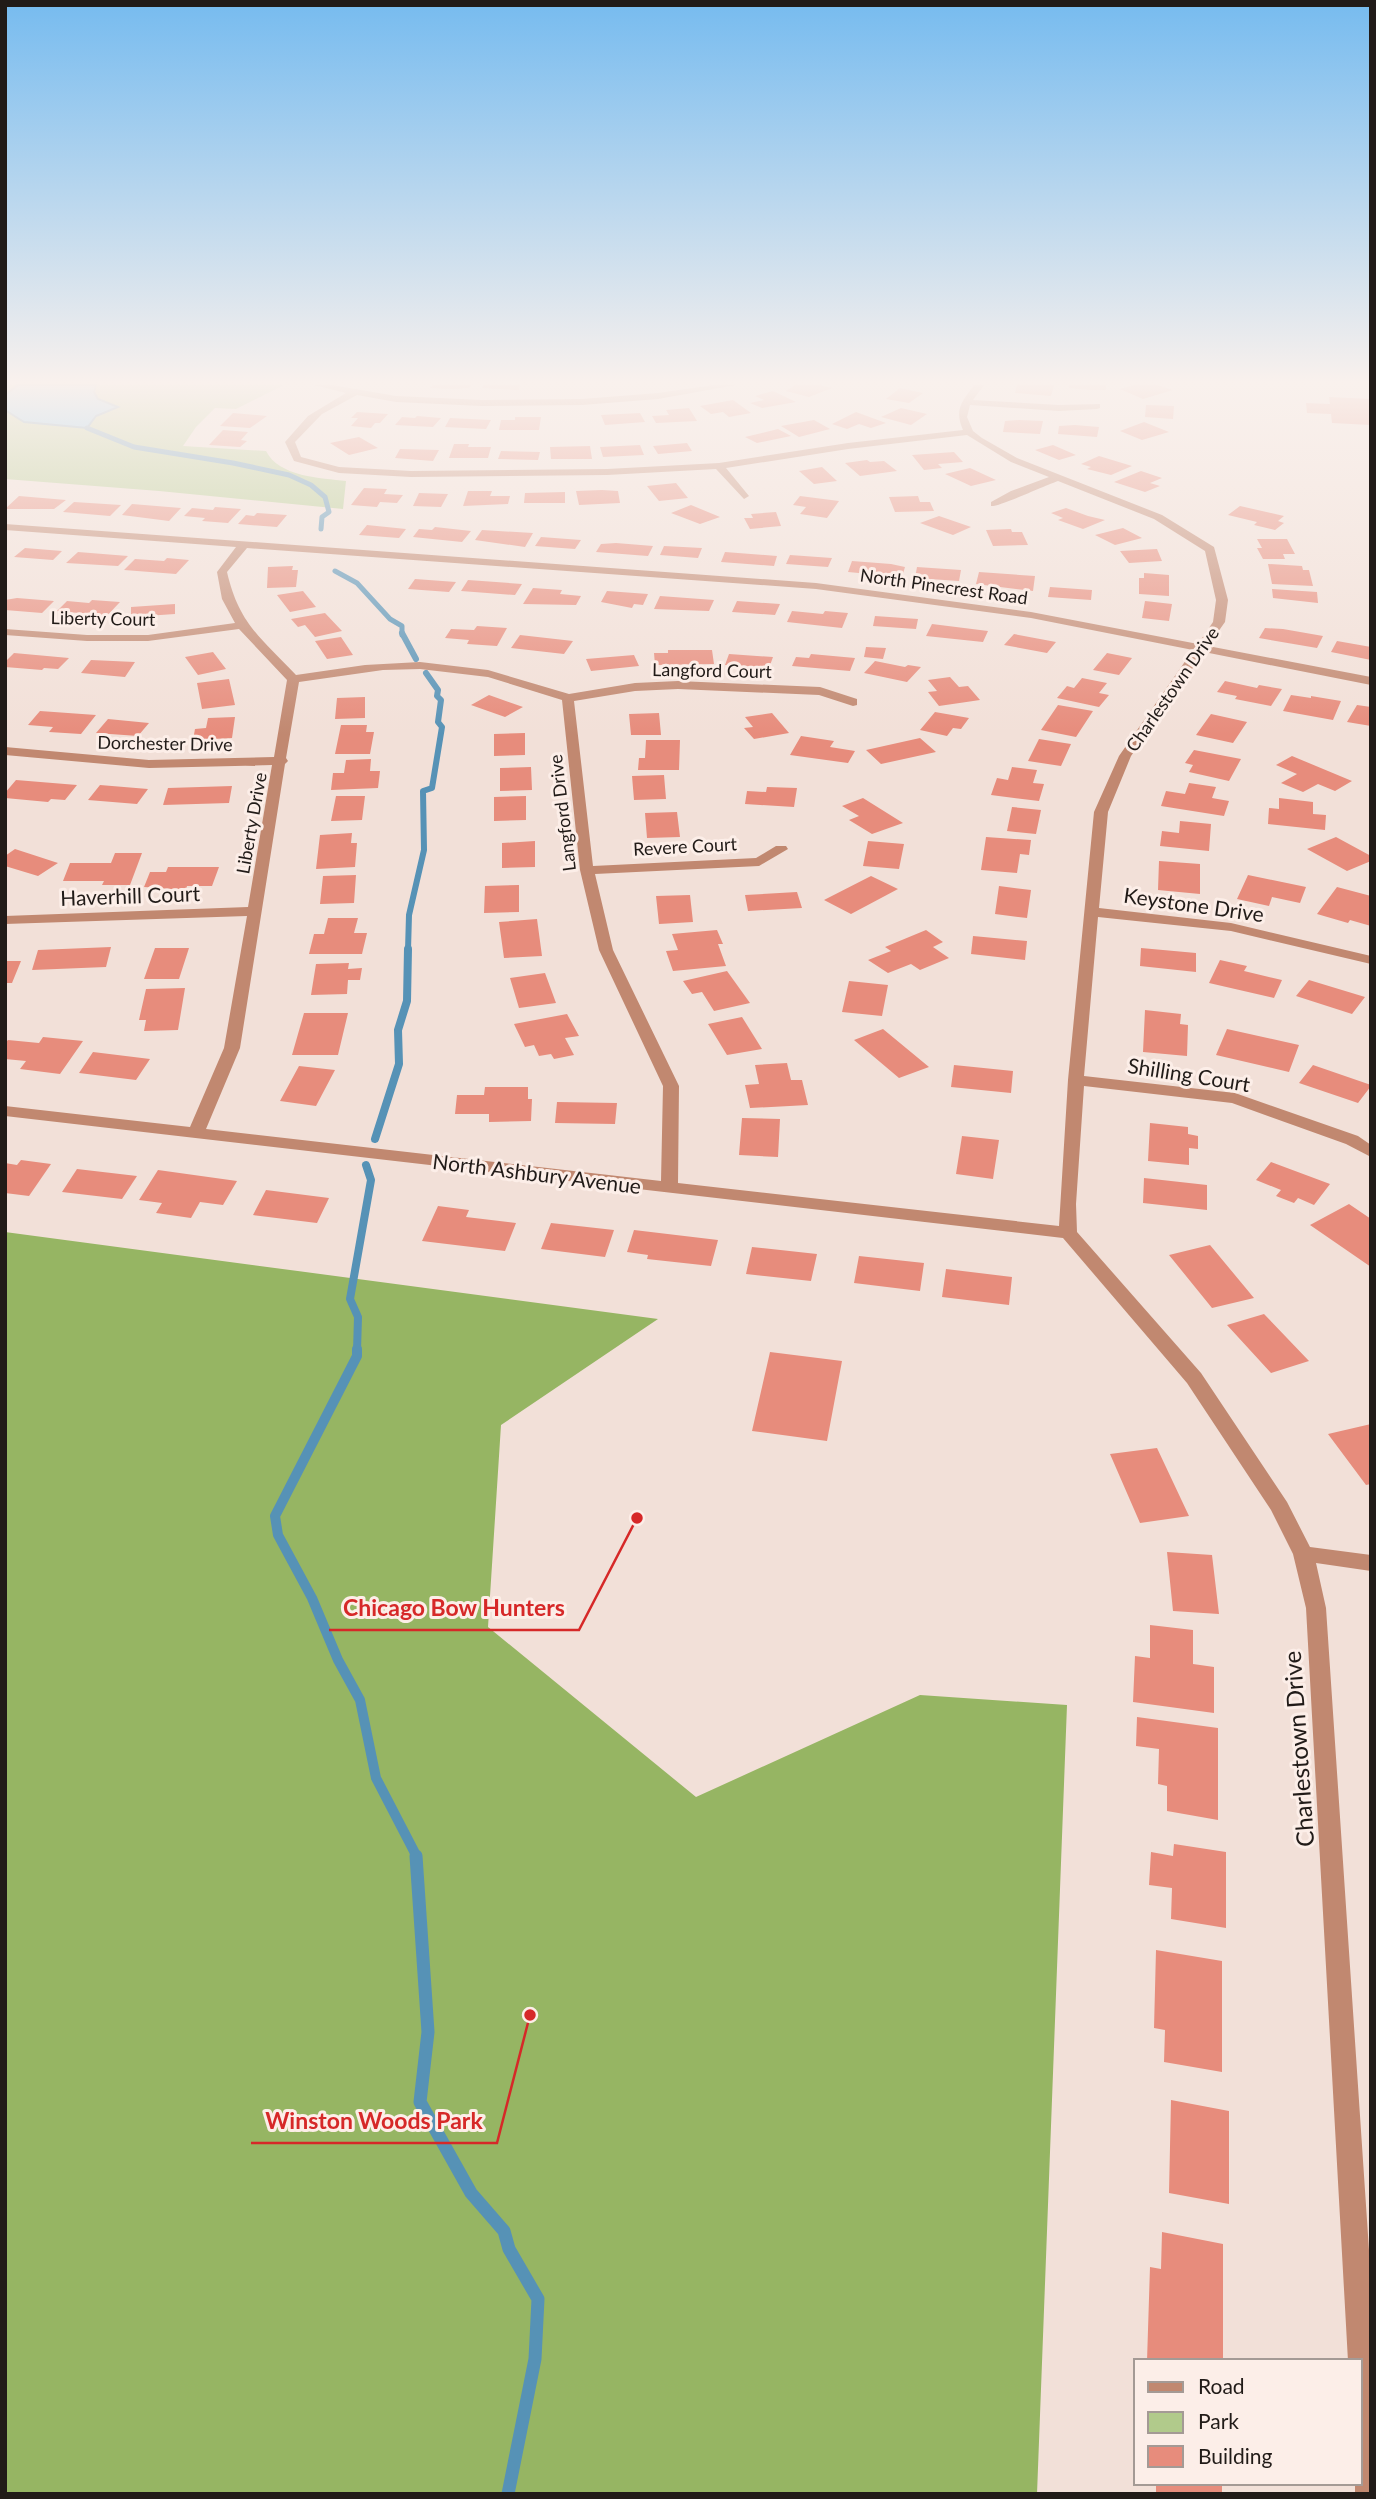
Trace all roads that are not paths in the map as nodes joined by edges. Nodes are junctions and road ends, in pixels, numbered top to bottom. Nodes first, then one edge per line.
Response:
1 (998, 502) edge
2 (1120, 502) edge
3 (995, 503) dead end
4 (5, 527) edge
5 (244, 544) junction
6 (242, 625) junction
7 (5, 632) edge
8 (1199, 649) junction
9 (293, 679) junction
10 (1371, 681) edge
11 (568, 698) junction
12 (853, 702) dead end
13 (5, 751) edge
14 (282, 761) junction
15 (781, 849) dead end
16 (587, 870) junction
17 (256, 911) junction
18 (1093, 912) junction
19 (5, 920) edge
20 (1371, 960) edge
21 (1076, 1080) junction
22 (5, 1111) edge
23 (197, 1131) junction
24 (1371, 1152) edge
25 (669, 1188) junction
26 (1068, 1233) junction
27 (1303, 1554) junction
28 (1371, 1563) edge
29 (1362, 2359) edge
30 (1362, 2363) edge
31 (1370, 2494) edge

1 - 3 street
2 - 8 street, Charlestown Drive
4 - 5 street, North Pinecrest Road
5 - 6 street
5 - 8 street, North Pinecrest Road
6 - 7 street, Liberty Court
6 - 9 street
8 - 10 street, North Pinecrest Road
8 - 18 street, Charlestown Drive
9 - 11 street
9 - 14 street, Liberty Drive
11 - 12 street, Langford Court
11 - 16 street, Langford Drive
13 - 14 street, Dorchester Drive
14 - 17 street, Liberty Drive
15 - 16 street, Revere Court
16 - 25 street, Langford Drive
17 - 19 street, Haverhill Court
17 - 23 street, Liberty Drive
18 - 20 street, Keystone Drive
18 - 21 street, Charlestown Drive
21 - 24 street, Shilling Court
21 - 26 street
22 - 23 street, North Ashbury Avenue
23 - 25 street, North Ashbury Avenue
25 - 26 street, North Ashbury Avenue
26 - 27 street, Charlestown Drive
27 - 28 street
27 - 29 street, Charlestown Drive
30 - 31 street, Charlestown Drive

